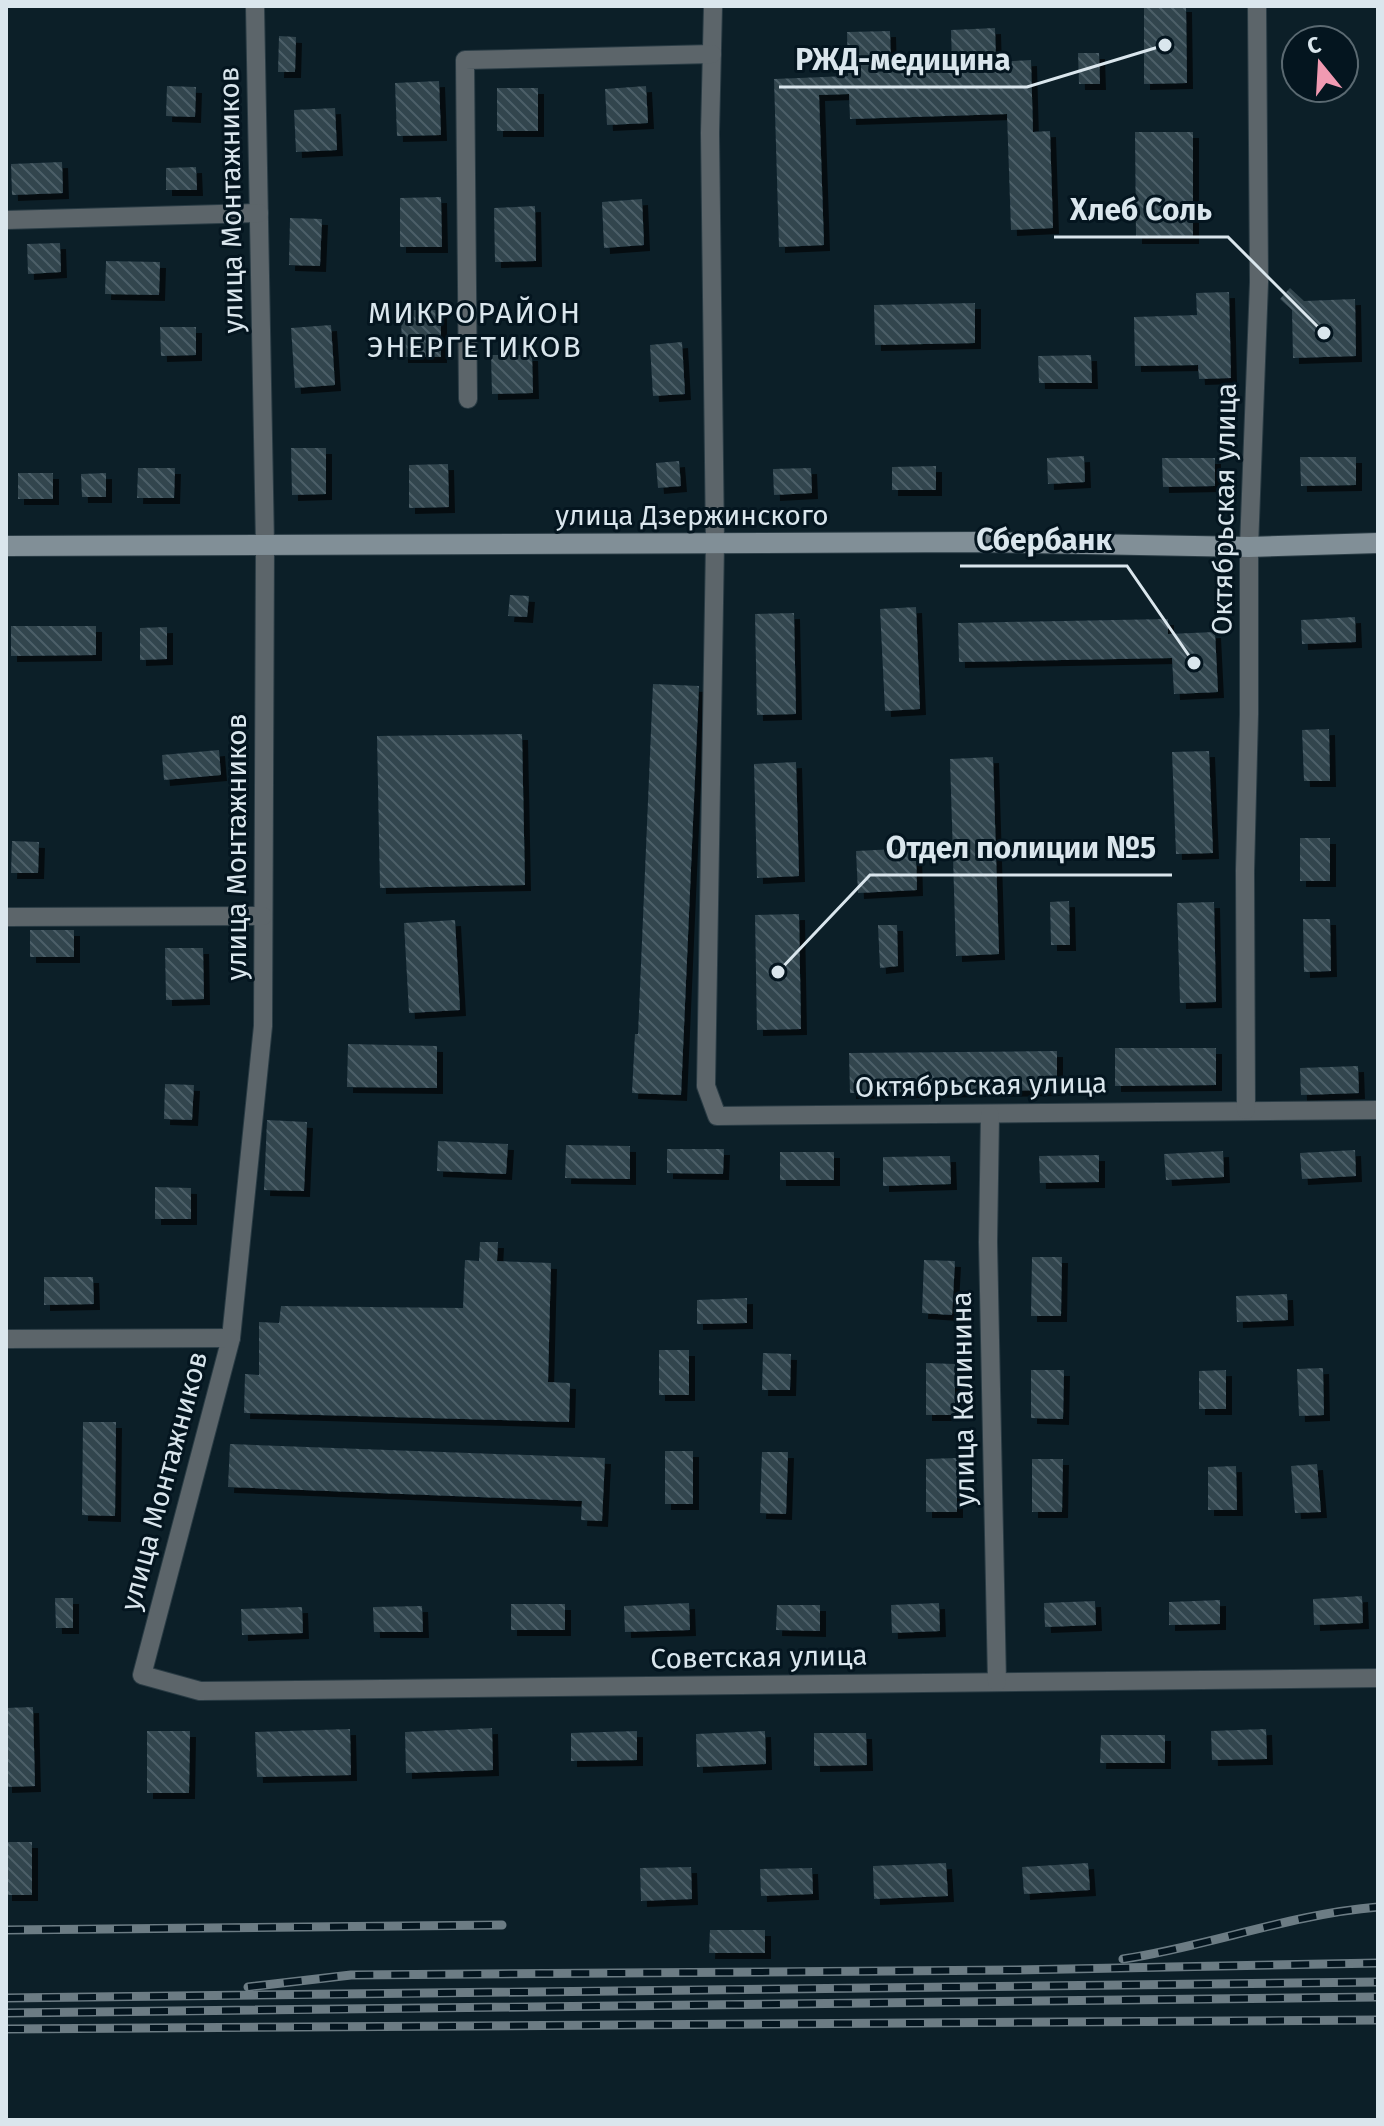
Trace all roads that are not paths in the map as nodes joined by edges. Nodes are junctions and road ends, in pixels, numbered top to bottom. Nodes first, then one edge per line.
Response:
1 (255, 6) edge
2 (713, 6) edge
3 (1257, 6) edge
4 (712, 54) junction
5 (259, 213) junction
6 (6, 220) edge
7 (468, 399) dead end
8 (715, 543) junction
9 (1378, 543) edge
10 (265, 545) junction
11 (6, 546) edge
12 (1249, 547) junction
13 (263, 916) junction
14 (6, 917) edge
15 (1246, 1110) junction
16 (1378, 1110) edge
17 (990, 1115) junction
18 (231, 1338) junction
19 (6, 1339) edge
20 (142, 1675) joint
21 (1378, 1678) edge
22 (997, 1682) junction

1 - 5 street, улица Монтажников
2 - 4 street
3 - 12 street, Октябрьская улица
4 - 7 street
4 - 8 street
5 - 6 street
5 - 10 street, улица Монтажников
8 - 10 street, улица Дзержинского
8 - 12 street, улица Дзержинского
8 - 17 street, Октябрьская улица
9 - 12 street, улица Дзержинского
10 - 11 street, улица Дзержинского
10 - 13 street, улица Монтажников
12 - 15 street, Октябрьская улица
13 - 14 street
13 - 18 street, улица Монтажников
15 - 16 street, Октябрьская улица
15 - 17 street, Октябрьская улица
17 - 22 street, улица Калинина
18 - 19 street
18 - 20 street, улица Монтажников
20 - 22 street, Советская улица
21 - 22 street, Советская улица

